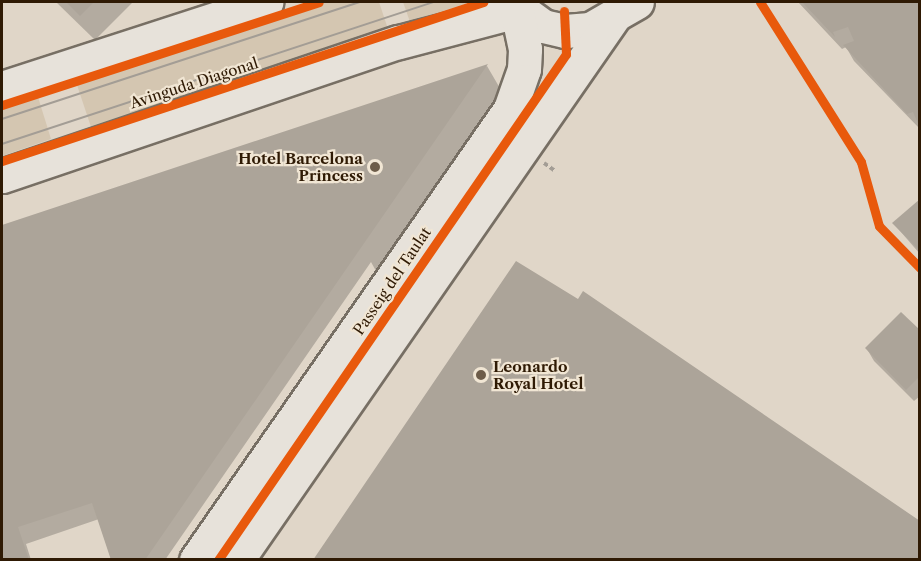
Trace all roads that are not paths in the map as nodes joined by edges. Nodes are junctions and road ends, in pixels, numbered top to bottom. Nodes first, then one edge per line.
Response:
1 (266, 2) edge
2 (514, 6) edge
3 (625, 10) edge
4 (2, 88) edge
5 (2, 176) edge
6 (196, 560) edge
7 (237, 560) edge

1 - 4 street
2 - 3 street
2 - 5 street, Avinguda Diagonal
2 - 6 street, Passeig del Taulat
3 - 7 street

